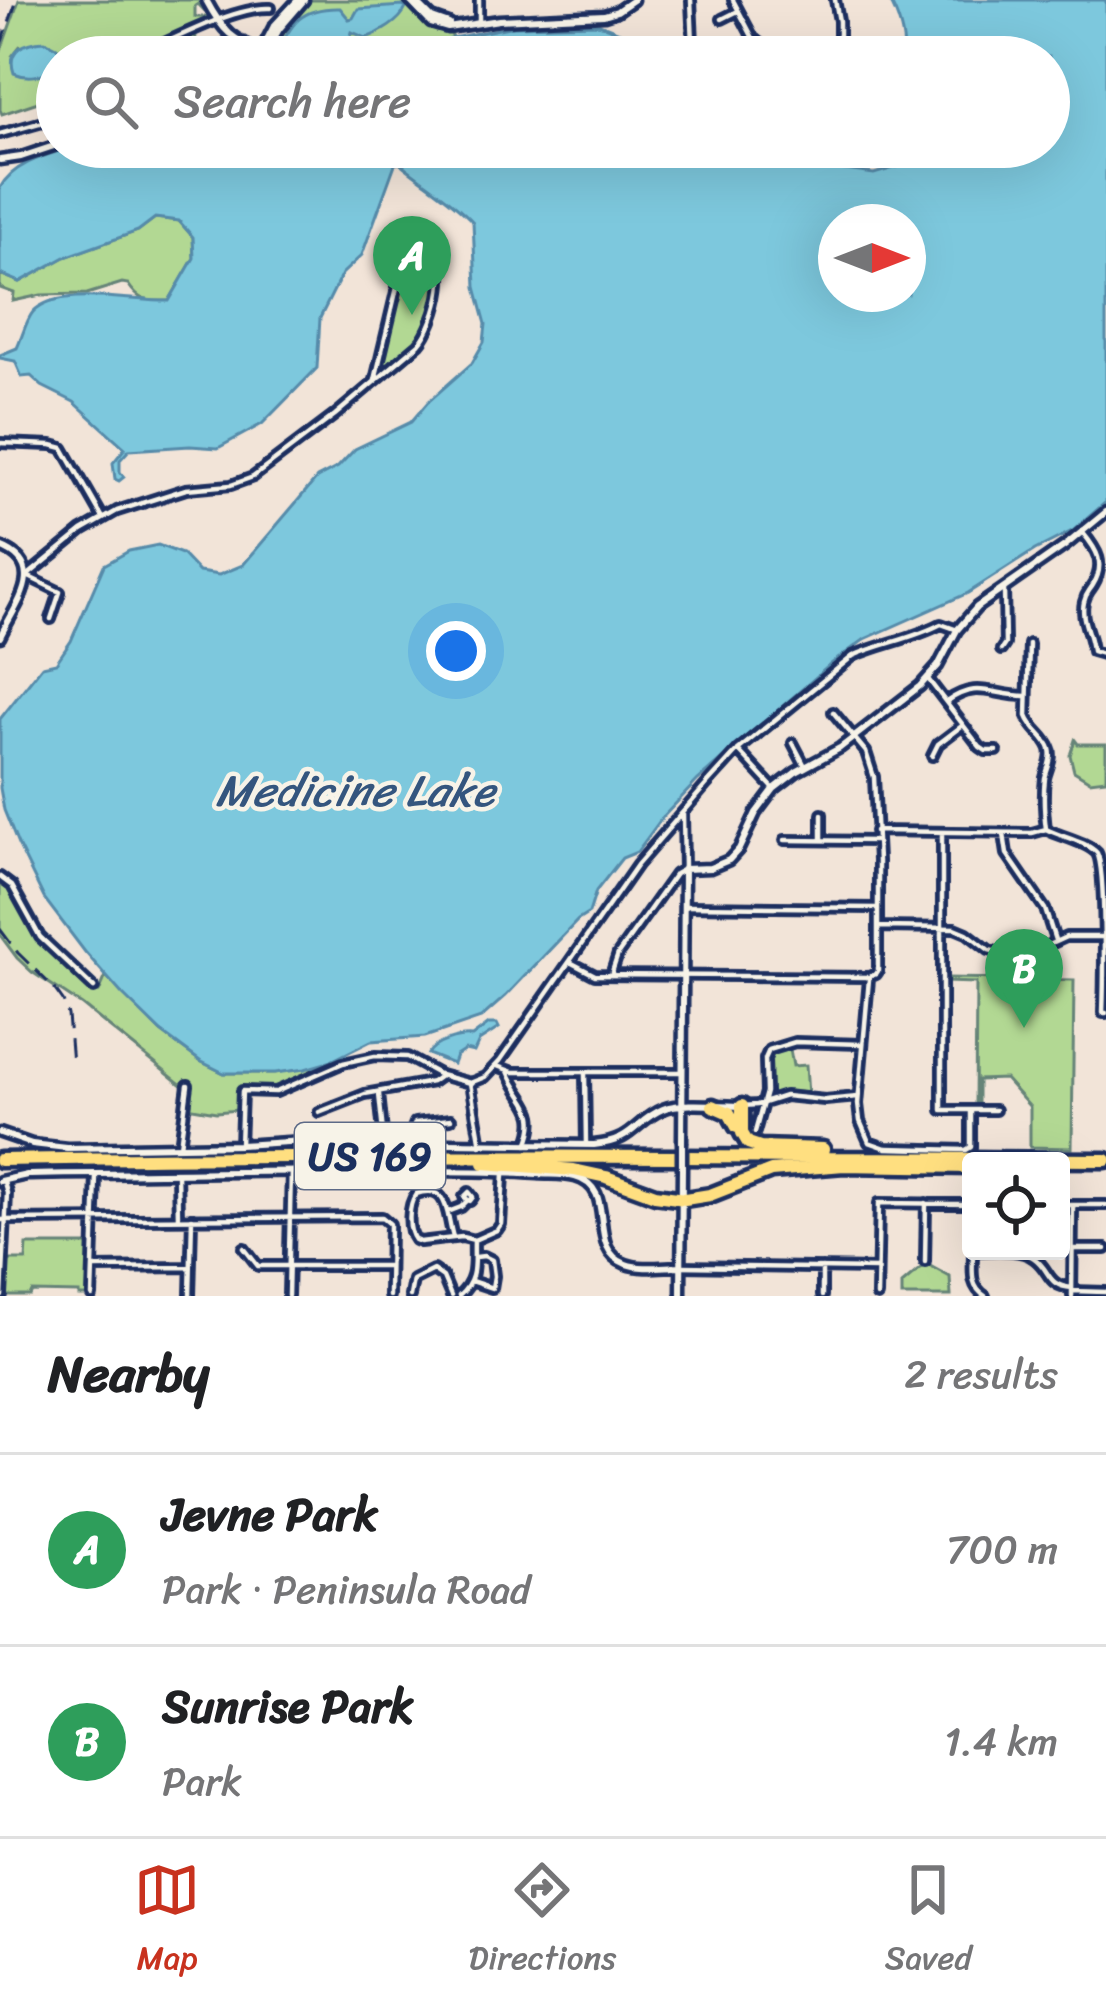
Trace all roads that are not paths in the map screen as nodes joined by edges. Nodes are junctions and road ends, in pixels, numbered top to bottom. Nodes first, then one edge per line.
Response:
1 (206, 0) edge
2 (301, 0) edge
3 (478, 0) edge
4 (633, 0) edge
5 (692, 0) edge
6 (733, 0) edge
7 (835, 0) edge
8 (414, 2) edge
9 (271, 8) dead end
10 (738, 11) junction
11 (722, 19) dead end
12 (217, 22) junction
13 (478, 22) junction
14 (184, 36) edge
15 (229, 36) edge
16 (275, 36) edge
17 (693, 36) edge
18 (752, 36) edge
19 (839, 36) edge
20 (36, 124) edge
21 (0, 134) edge
22 (36, 152) edge
23 (0, 160) edge
24 (375, 380) junction
25 (0, 443) edge
26 (1106, 512) edge
27 (103, 518) junction
28 (1083, 533) junction
29 (0, 547) edge
30 (27, 576) junction
31 (1004, 589) junction
32 (51, 619) dead end
33 (957, 630) junction
34 (0, 637) edge
35 (1029, 644) dead end
36 (1000, 650) dead end
37 (1106, 655) edge
38 (928, 679) junction
39 (1028, 696) junction
40 (946, 702) junction
41 (833, 712) dead end
42 (963, 724) junction
43 (854, 736) junction
44 (793, 743) dead end
45 (738, 750) junction
46 (997, 751) dead end
47 (932, 756) dead end
48 (805, 766) junction
49 (774, 789) junction
50 (683, 812) junction
51 (822, 814) dead end
52 (1046, 829) junction
53 (875, 831) junction
54 (942, 832) junction
55 (1004, 834) junction
56 (784, 840) dead end
57 (822, 840) junction
58 (876, 841) junction
59 (684, 869) junction
60 (0, 877) edge
61 (684, 906) junction
62 (878, 908) junction
63 (878, 927) junction
64 (942, 928) junction
65 (1106, 937) edge
66 (1055, 941) junction
67 (570, 962) junction
68 (611, 975) junction
69 (683, 975) junction
70 (872, 976) junction
71 (94, 988) dead end
72 (1105, 1013) edge
73 (862, 1044) junction
74 (497, 1066) junction
75 (508, 1071) junction
76 (584, 1071) junction
77 (682, 1072) junction
78 (440, 1075) junction
79 (470, 1083) junction
80 (188, 1085) dead end
81 (378, 1091) junction
82 (858, 1096) junction
83 (764, 1102) junction
84 (682, 1106) junction
85 (710, 1106) junction
86 (740, 1106) junction
87 (971, 1110) junction
88 (995, 1110) dead end
89 (319, 1112) dead end
90 (451, 1119) dead end
91 (682, 1127) junction
92 (737, 1127) junction
93 (755, 1132) dead end
94 (0, 1133) edge
95 (384, 1142) junction
96 (413, 1144) junction
97 (239, 1145) junction
98 (481, 1145) junction
99 (527, 1145) junction
100 (586, 1145) junction
101 (180, 1146) junction
102 (891, 1153) junction
103 (667, 1156) junction
104 (459, 1160) junction
105 (1106, 1164) edge
106 (851, 1165) junction
107 (962, 1167) edge
108 (1070, 1167) edge
109 (0, 1168) edge
110 (291, 1171) junction
111 (504, 1172) junction
112 (177, 1173) junction
113 (96, 1174) junction
114 (681, 1199) junction
115 (467, 1201) dead end
116 (926, 1203) junction
117 (962, 1204) edge
118 (1073, 1205) joint
119 (1106, 1205) edge
120 (448, 1212) junction
121 (290, 1217) junction
122 (178, 1218) junction
123 (192, 1218) junction
124 (95, 1219) junction
125 (3, 1220) edge
126 (453, 1237) junction
127 (475, 1240) junction
128 (244, 1249) dead end
129 (1072, 1249) junction
130 (1106, 1249) edge
131 (476, 1257) junction
132 (973, 1260) edge
133 (1036, 1260) edge
134 (926, 1262) dead end
135 (289, 1266) junction
136 (389, 1266) junction
137 (681, 1266) junction
138 (190, 1267) junction
139 (93, 1268) junction
140 (822, 1268) junction
141 (1, 1269) edge
142 (878, 1269) junction
143 (471, 1281) junction
144 (492, 1288) junction
145 (1072, 1292) edge
146 (1106, 1292) edge
147 (2, 1296) edge
148 (92, 1296) edge
149 (190, 1296) edge
150 (288, 1296) edge
151 (389, 1296) edge
152 (410, 1296) edge
153 (455, 1296) edge
154 (498, 1296) edge
155 (681, 1296) edge
156 (822, 1296) edge
157 (877, 1296) edge
158 (985, 1296) edge

1 - 12 street
2 - 16 street
3 - 13 street
4 - 13 street
5 - 17 street
6 - 10 street
7 - 19 street
8 - 13 street
9 - 12 street
10 - 11 street
10 - 18 street
12 - 14 street
12 - 15 street
20 - 21 street
22 - 23 street
24 - 24 street
24 - 27 street
25 - 27 street
26 - 28 street
27 - 30 street
28 - 31 street
28 - 37 street
29 - 30 street
30 - 32 street
30 - 34 street
31 - 33 street
31 - 36 street
33 - 38 street
33 - 45 street
35 - 39 street
38 - 40 street
38 - 43 street
39 - 40 street
39 - 52 street
40 - 42 street
41 - 43 street
42 - 46 street
42 - 47 street
43 - 48 street
43 - 53 street
44 - 48 street
45 - 49 street
45 - 50 street
48 - 49 street
49 - 59 street
50 - 59 street
50 - 67 street
51 - 57 street
52 - 55 street
52 - 65 street
53 - 54 street
53 - 58 street
54 - 55 street
54 - 64 street
55 - 66 street
56 - 57 street
57 - 58 street
58 - 62 street
59 - 61 street
59 - 68 street
60 - 71 street
61 - 62 street
61 - 69 street
62 - 63 street
63 - 64 street
63 - 70 street
64 - 66 street
64 - 87 street
65 - 66 street
65 - 72 street
67 - 68 street
67 - 74 street
68 - 69 street
69 - 70 street
69 - 77 street
70 - 73 street
73 - 82 street
73 - 83 street
74 - 75 street
74 - 79 street
75 - 76 street
75 - 99 street
76 - 77 street
76 - 100 street
77 - 84 street
78 - 79 street
78 - 81 street
78 - 97 street
79 - 98 street
80 - 101 street
81 - 89 street
81 - 95 street
82 - 83 street
82 - 102 street
83 - 86 street
83 - 93 street
84 - 85 street
84 - 91 street
84 - 100 street
85 - 86 street
85 - 91 street
85 - 92 highway
86 - 92 highway
86 - 102 highway
87 - 88 street
87 - 102 street
90 - 96 street
91 - 114 street, bridge
92 - 103 highway
94 - 101 street
95 - 96 street
95 - 97 street
96 - 98 street
97 - 101 street
98 - 99 street
99 - 100 street
102 - 103 highway, US 169
102 - 105 highway, US 169
103 - 109 highway, US 169
104 - 106 highway, US 169
104 - 109 highway, US 169
104 - 114 highway
105 - 108 highway, US 169
106 - 107 highway, US 169
106 - 114 highway
109 - 113 street
109 - 125 street
110 - 111 street
110 - 112 street
110 - 121 street
111 - 127 street
111 - 137 street
112 - 113 street
112 - 122 street
113 - 124 street
114 - 137 street
115 - 120 street
116 - 117 street
116 - 134 street
116 - 142 street
118 - 119 street
118 - 129 street
120 - 126 street
120 - 126 street
121 - 123 street
121 - 135 street
121 - 136 street
122 - 123 street
122 - 124 street
123 - 138 street
124 - 125 street
124 - 139 street
125 - 141 street
126 - 127 street
127 - 131 street
128 - 135 street
129 - 130 street
129 - 145 street
131 - 143 street
131 - 144 street
132 - 158 street
133 - 145 street
135 - 136 street
135 - 150 street
136 - 151 street
137 - 140 street
137 - 155 street
138 - 139 street
138 - 149 street
139 - 148 street
140 - 142 street
140 - 156 street
141 - 147 street
142 - 157 street
143 - 144 street
143 - 153 street
144 - 154 street
145 - 146 street
152 - 153 street

